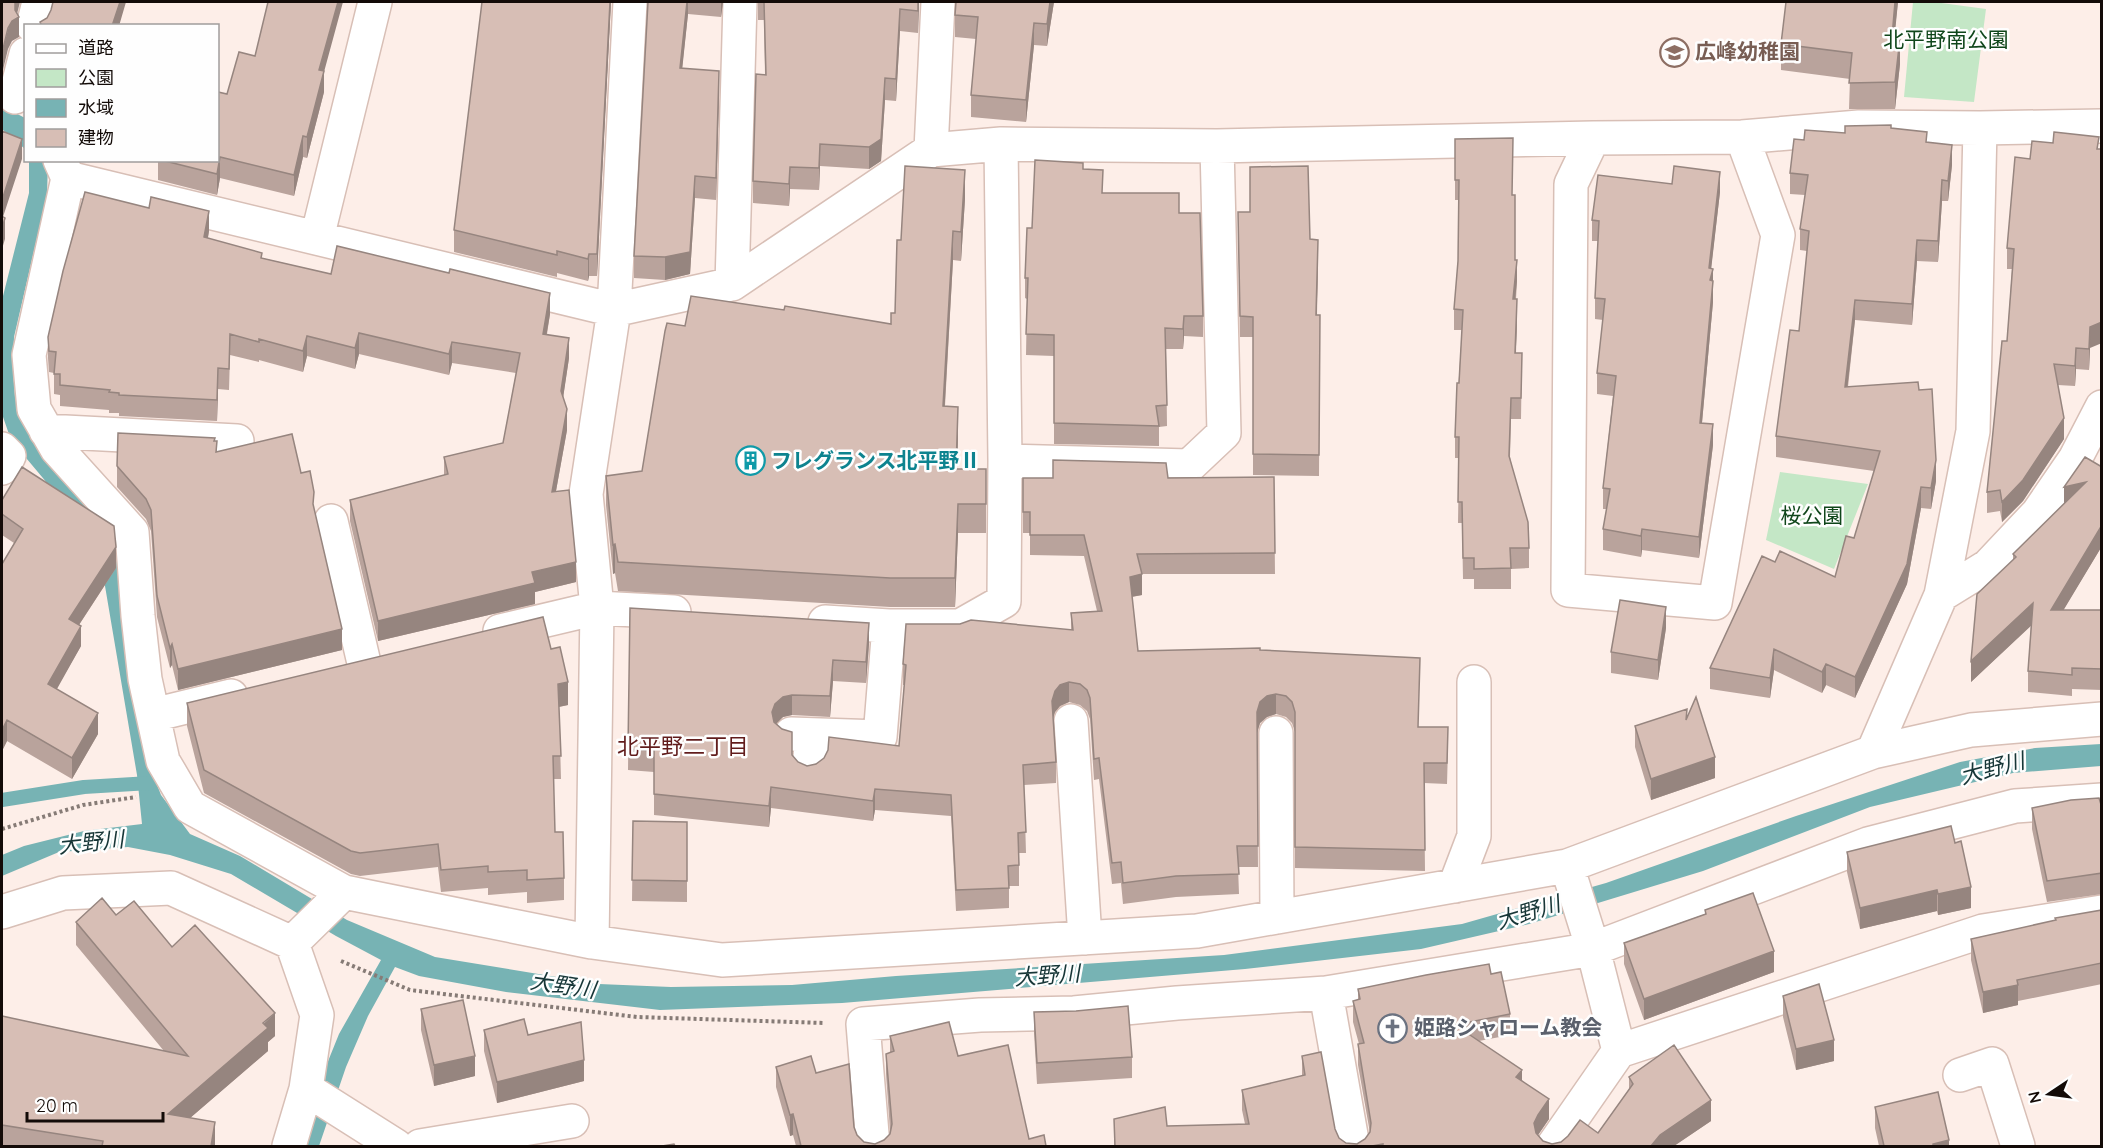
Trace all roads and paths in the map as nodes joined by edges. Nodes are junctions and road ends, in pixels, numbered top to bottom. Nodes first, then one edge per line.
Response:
1 (39, 2) edge
2 (375, 2) edge
3 (630, 2) edge
4 (740, 2) edge
5 (938, 2) edge
6 (34, 24) edge
7 (24, 62) edge
8 (14, 99) edge
9 (2102, 126) edge
10 (1980, 128) junction
11 (1742, 137) junction
12 (1593, 138) junction
13 (1001, 144) junction
14 (1217, 146) junction
15 (931, 150) junction
16 (64, 169) edge
17 (317, 238) junction
18 (732, 284) junction
19 (614, 310) junction
20 (2102, 407) edge
21 (45, 431) junction
22 (237, 441) dead end
23 (2, 449) edge
24 (1005, 461) junction
25 (2, 468) edge
26 (331, 521) dead end
27 (1941, 595) junction
28 (597, 608) junction
29 (702, 614) edge
30 (796, 620) edge
31 (889, 626) junction
32 (469, 638) edge
33 (330, 671) edge
34 (1474, 682) dead end
35 (264, 688) edge
36 (153, 715) junction
37 (2102, 719) edge
38 (1071, 721) dead end
39 (1276, 733) dead end
40 (1873, 752) junction
41 (809, 768) edge
42 (134, 797) dead end
43 (2102, 800) edge
44 (2, 829) edge
45 (1567, 866) junction
46 (1455, 886) junction
47 (344, 892) junction
48 (2, 912) edge
49 (2102, 912) edge
50 (1277, 917) junction
51 (1085, 938) junction
52 (592, 942) junction
53 (292, 943) junction
54 (1593, 948) junction
55 (359, 968) dead end
56 (1326, 993) junction
57 (863, 1024) junction
58 (1618, 1051) junction
59 (1960, 1075) dead end
60 (306, 1089) junction
61 (572, 1121) dead end
62 (289, 1146) edge
63 (396, 1146) edge
64 (420, 1146) edge
65 (873, 1146) edge
66 (1353, 1146) edge
67 (1553, 1146) edge
68 (2018, 1146) edge

1 - 6 street
2 - 17 street
3 - 19 street
4 - 18 street
5 - 15 street
7 - 8 street
9 - 10 street
10 - 11 street
10 - 27 street
11 - 12 street
11 - 12 street
12 - 14 street
13 - 14 street
13 - 15 street
13 - 24 street
14 - 24 street
15 - 18 street
16 - 17 street
16 - 21 street
17 - 19 street
18 - 19 street
19 - 28 street
20 - 27 street
21 - 22 street
21 - 36 street
23 - 25 street
24 - 31 street
26 - 33 street
27 - 40 street
28 - 29 street
28 - 32 street
28 - 52 street
30 - 31 street
31 - 41 street
34 - 46 street
35 - 36 street
36 - 47 street
37 - 40 street
38 - 51 street
39 - 50 street
40 - 45 street
42 - 44 path
43 - 54 street
45 - 46 street
45 - 54 street
46 - 50 street
47 - 52 street
47 - 53 street
48 - 53 street
49 - 58 street
50 - 51 street
51 - 52 street
53 - 60 street
54 - 56 street
54 - 58 street
55 - 57 path
56 - 57 street
56 - 66 street
57 - 65 street
58 - 67 street
59 - 68 street
60 - 62 street
60 - 63 street
61 - 64 street

